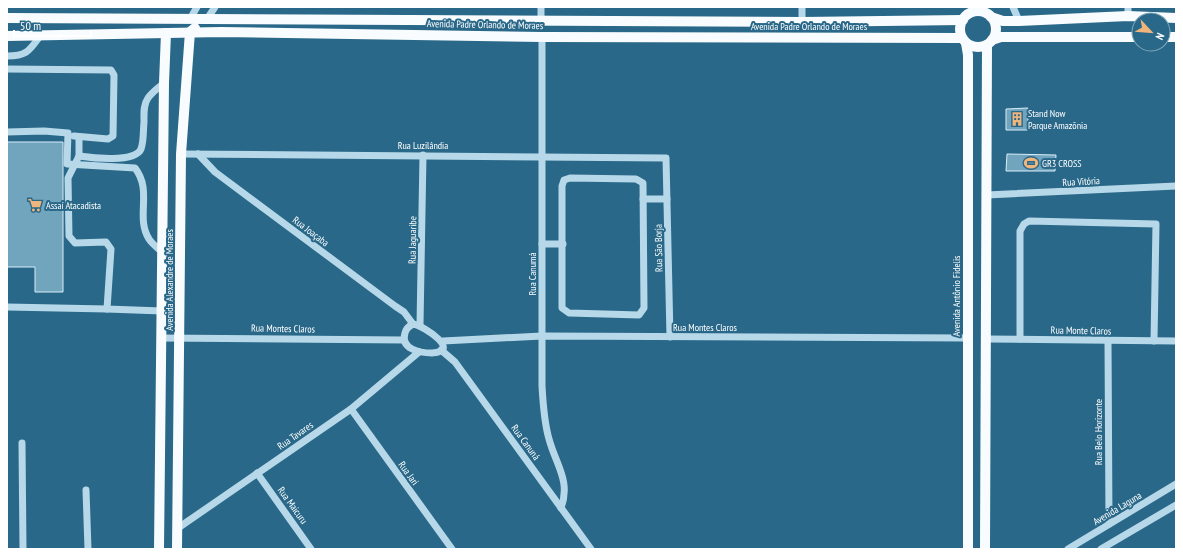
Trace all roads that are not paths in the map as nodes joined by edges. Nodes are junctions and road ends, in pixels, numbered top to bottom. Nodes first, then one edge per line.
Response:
1 (197, 7) edge
2 (215, 7) edge
3 (541, 7) edge
4 (802, 7) edge
5 (1012, 7) edge
6 (986, 12) edge
7 (1128, 12) edge
8 (965, 14) edge
9 (7, 18) edge
10 (1176, 18) edge
11 (190, 19) junction
12 (207, 19) junction
13 (541, 20) junction
14 (1019, 21) junction
15 (802, 22) junction
16 (190, 32) junction
17 (166, 33) junction
18 (7, 36) edge
19 (40, 36) junction
20 (542, 37) junction
21 (1131, 37) edge
22 (964, 41) junction
23 (990, 42) junction
24 (7, 56) edge
25 (7, 70) edge
26 (164, 83) junction
27 (7, 132) edge
28 (68, 133) junction
29 (79, 137) junction
30 (181, 154) junction
31 (198, 154) junction
32 (423, 155) junction
33 (80, 156) junction
34 (543, 156) junction
35 (666, 158) joint
36 (76, 164) junction
37 (1176, 186) edge
38 (987, 195) junction
39 (643, 199) junction
40 (667, 199) junction
41 (542, 244) junction
42 (563, 244) junction
43 (162, 252) junction
44 (7, 307) edge
45 (107, 309) junction
46 (162, 311) junction
47 (417, 325) junction
48 (542, 336) junction
49 (670, 337) junction
50 (161, 338) junction
51 (180, 338) junction
52 (968, 338) junction
53 (987, 339) junction
54 (1020, 339) junction
55 (404, 340) junction
56 (1108, 340) junction
57 (443, 341) junction
58 (1154, 341) junction
59 (1176, 341) edge
60 (441, 350) junction
61 (419, 352) junction
62 (350, 409) junction
63 (22, 443) dead end
64 (257, 473) junction
65 (1176, 484) edge
66 (86, 490) dead end
67 (1176, 505) edge
68 (561, 508) junction
69 (1109, 524) junction
70 (178, 528) junction
71 (1104, 548) edge
72 (23, 549) edge
73 (88, 549) edge
74 (159, 549) edge
75 (177, 549) edge
76 (312, 549) edge
77 (452, 549) edge
78 (591, 549) edge
79 (968, 549) edge
80 (985, 549) edge
81 (1068, 549) edge

1 - 11 street
2 - 12 street
3 - 13 street
4 - 15 street
5 - 14 street
6 - 8 main road
6 - 14 main road
6 - 23 main road
7 - 10 main road
7 - 14 main road
8 - 15 main road, Avenida Padre Orlando de Moraes
8 - 22 main road
9 - 11 main road, Avenida Padre Orlando de Moraes
11 - 12 main road, Avenida Padre Orlando de Moraes
11 - 17 main road
12 - 13 main road, Avenida Padre Orlando de Moraes
12 - 16 main road
13 - 15 main road, Avenida Padre Orlando de Moraes
16 - 17 main road, Avenida Padre Orlando de Moraes
16 - 20 main road, Avenida Padre Orlando de Moraes
16 - 30 main road, Avenida Alexandre de Moraes
17 - 19 main road, Avenida Padre Orlando de Moraes
17 - 26 main road, Avenida Alexandre de Moraes
18 - 19 main road, Avenida Padre Orlando de Moraes
19 - 24 street
20 - 22 main road, Avenida Padre Orlando de Moraes
20 - 34 street, Rua Canumá
21 - 23 main road
22 - 23 main road
22 - 52 main road, Avenida Antônio Fidelis
23 - 38 main road
25 - 29 street
26 - 33 street
26 - 43 main road, Avenida Alexandre de Moraes
27 - 28 street
28 - 29 street
28 - 36 street
29 - 33 street
30 - 31 street, Rua Luzilândia
30 - 51 main road, Avenida Alexandre de Moraes
31 - 32 street, Rua Luzilândia
31 - 47 street, Rua Joaçaba
32 - 34 street, Rua Luzilândia
32 - 47 street, Rua Jaguaribe
33 - 36 street
34 - 35 street, Rua Luzilândia
34 - 41 street, Rua Canumá
35 - 40 street, Rua São Borja
36 - 43 street
36 - 45 street
37 - 38 street, Rua Vitória
38 - 53 main road
39 - 40 street
39 - 42 street
39 - 42 street
40 - 49 street, Rua São Borja
41 - 42 street
41 - 48 street, Rua Canumá
43 - 46 main road, Avenida Alexandre de Moraes
44 - 45 street
45 - 46 street
46 - 50 main road, Avenida Alexandre de Moraes
47 - 55 street
47 - 57 street, Rua Joaçaba
48 - 49 street, Rua Montes Claros
48 - 57 street, Rua Montes Claros
48 - 68 street, Rua Canumá
49 - 52 street, Rua Montes Claros
50 - 51 street, Rua Montes Claros
50 - 74 main road, Avenida Alexandre de Moraes
51 - 55 street, Rua Montes Claros
51 - 70 main road, Avenida Alexandre de Moraes
52 - 79 main road, Avenida Antônio Fidelis
53 - 54 street, Rua Monte Claros
53 - 80 main road
54 - 56 street, Rua Monte Claros
54 - 58 street
55 - 61 street
56 - 58 street, Rua Monte Claros
56 - 69 street, Rua Belo Horizonte
57 - 60 street
58 - 59 street, Rua Monte Claros
60 - 61 street
60 - 68 street, Rua Canuná
61 - 62 street, Rua Tavares
62 - 64 street, Rua Tavares
62 - 77 street, Rua Jari
63 - 72 street
64 - 70 street, Rua Tavares
64 - 76 street, Rua Maicuru
65 - 69 street, Avenida Laguna
66 - 73 street
67 - 71 street
68 - 78 street, Rua Canuná
69 - 81 street, Avenida Laguna
70 - 75 main road, Avenida Alexandre de Moraes

